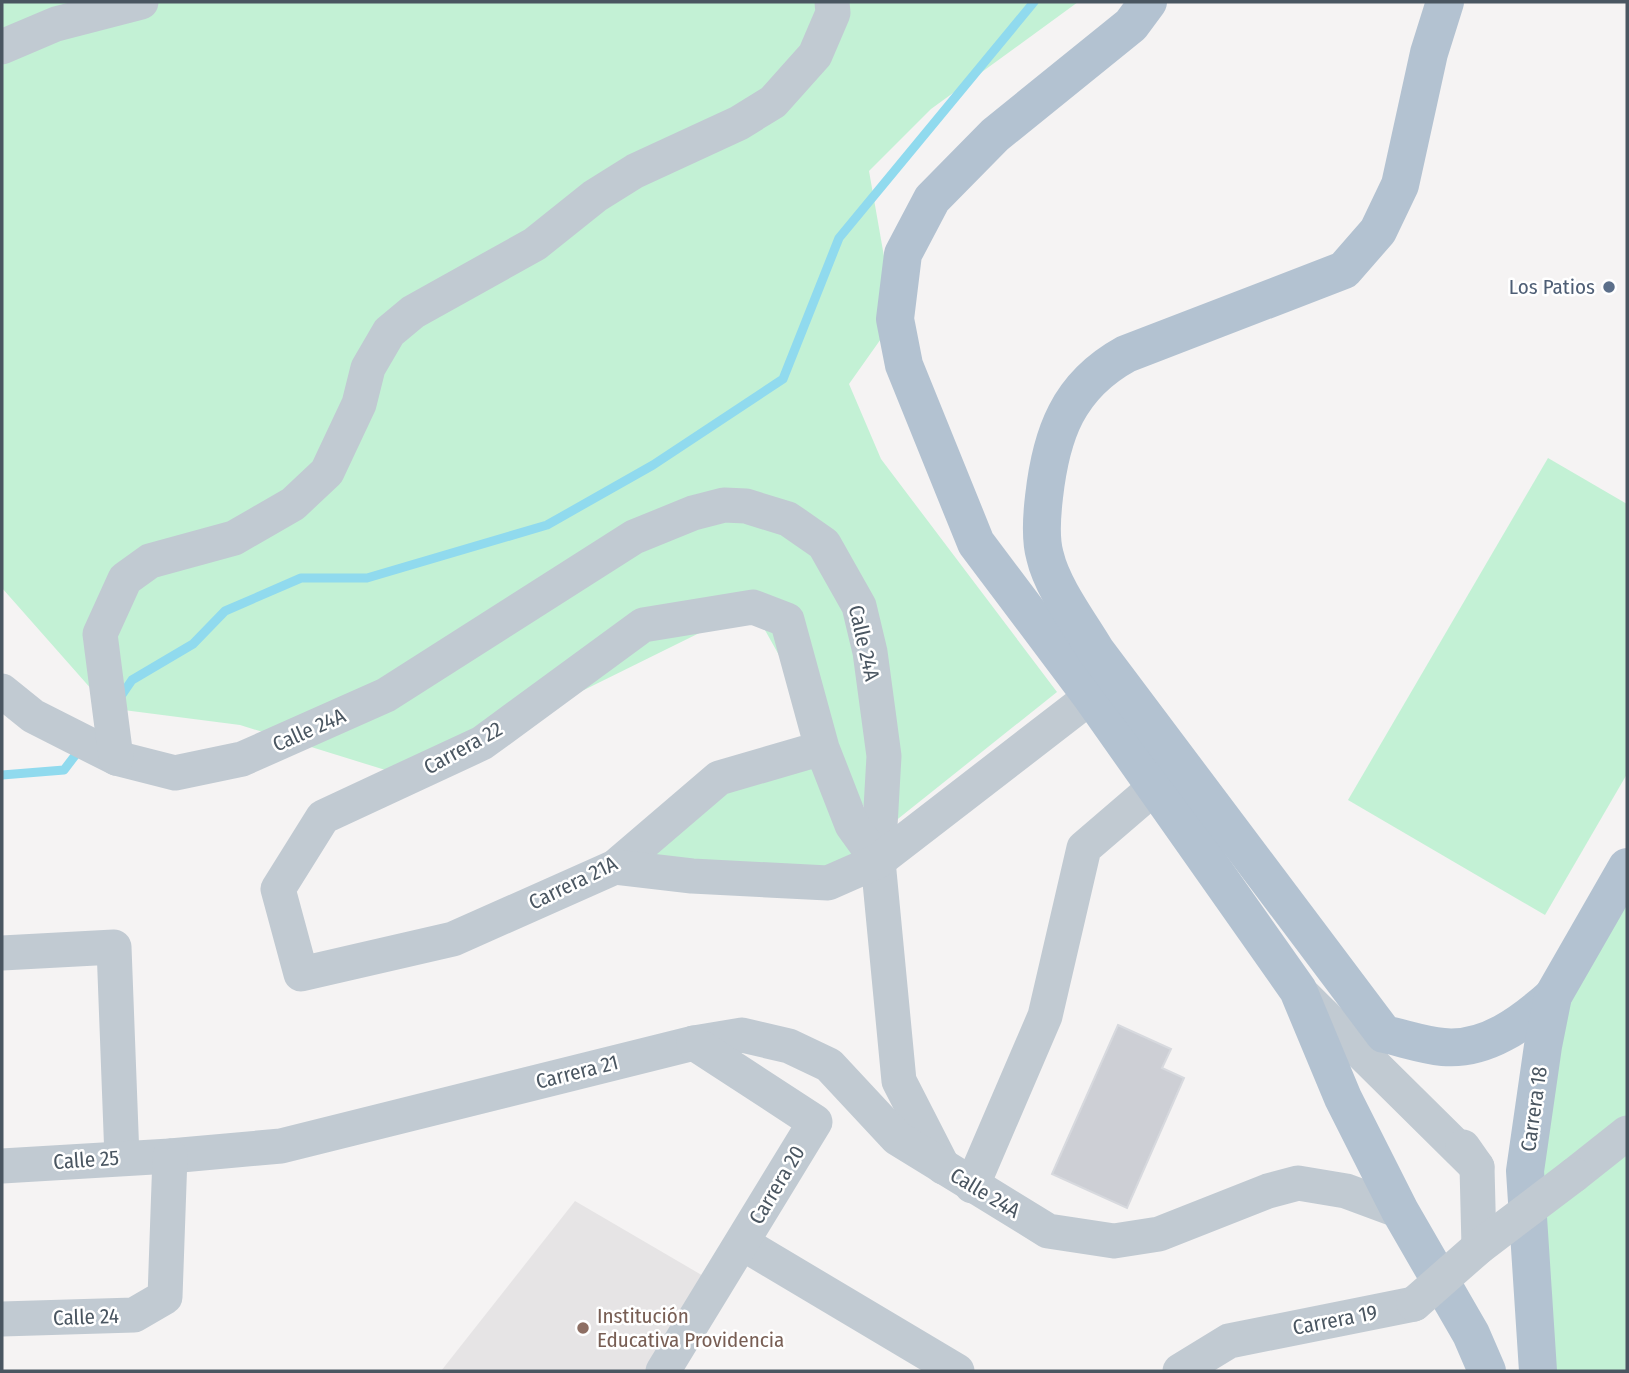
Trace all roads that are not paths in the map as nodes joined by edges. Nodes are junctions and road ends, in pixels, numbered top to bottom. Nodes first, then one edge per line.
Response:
1 (141, 2) edge
2 (832, 2) edge
3 (1148, 2) edge
4 (1429, 2) edge
5 (1445, 2) edge
6 (2, 47) edge
7 (1429, 53) junction
8 (1104, 687) junction
9 (2, 691) edge
10 (822, 748) junction
11 (116, 758) junction
12 (1155, 787) junction
13 (1230, 825) junction
14 (878, 861) junction
15 (615, 867) junction
16 (1627, 867) edge
17 (2, 953) edge
18 (301, 974) joint
19 (1298, 990) junction
20 (1553, 996) junction
21 (1384, 1034) junction
22 (694, 1043) junction
23 (1627, 1133) edge
24 (170, 1156) junction
25 (122, 1157) junction
26 (2, 1166) edge
27 (943, 1167) junction
28 (1476, 1167) junction
29 (972, 1186) junction
30 (1400, 1211) junction
31 (1478, 1231) junction
32 (742, 1243) junction
33 (2, 1319) edge
34 (663, 1371) edge
35 (957, 1371) edge
36 (1180, 1371) edge
37 (1487, 1371) edge
38 (1538, 1371) edge

1 - 6 street
2 - 11 street
3 - 8 main road
4 - 7 main road
5 - 7 main road
7 - 8 main road
8 - 12 main road
8 - 13 main road
8 - 14 street
9 - 11 street, Calle 24A
10 - 14 street
10 - 15 street, Carrera 21A
10 - 18 street, Carrera 22
11 - 14 street, Calle 24A
12 - 13 street
12 - 19 main road
12 - 29 street
13 - 21 main road
14 - 15 street
14 - 27 street, Calle 24A
15 - 18 street, Carrera 21A
16 - 20 main road, Carrera 18
17 - 25 street
19 - 28 street
19 - 30 main road
20 - 21 main road
20 - 38 main road, Carrera 18
21 - 28 street
22 - 24 street, Carrera 21
22 - 27 street, Carrera 21
22 - 32 street, Carrera 20
23 - 31 street, Carrera 19, bridge
24 - 25 street, Calle 25
24 - 33 street, Calle 24
25 - 26 street, Calle 25
27 - 29 street, Calle 24A
28 - 31 street
29 - 30 street, Calle 24A
30 - 37 main road
31 - 36 street, Carrera 19, bridge
32 - 34 street, Carrera 20
32 - 35 street

